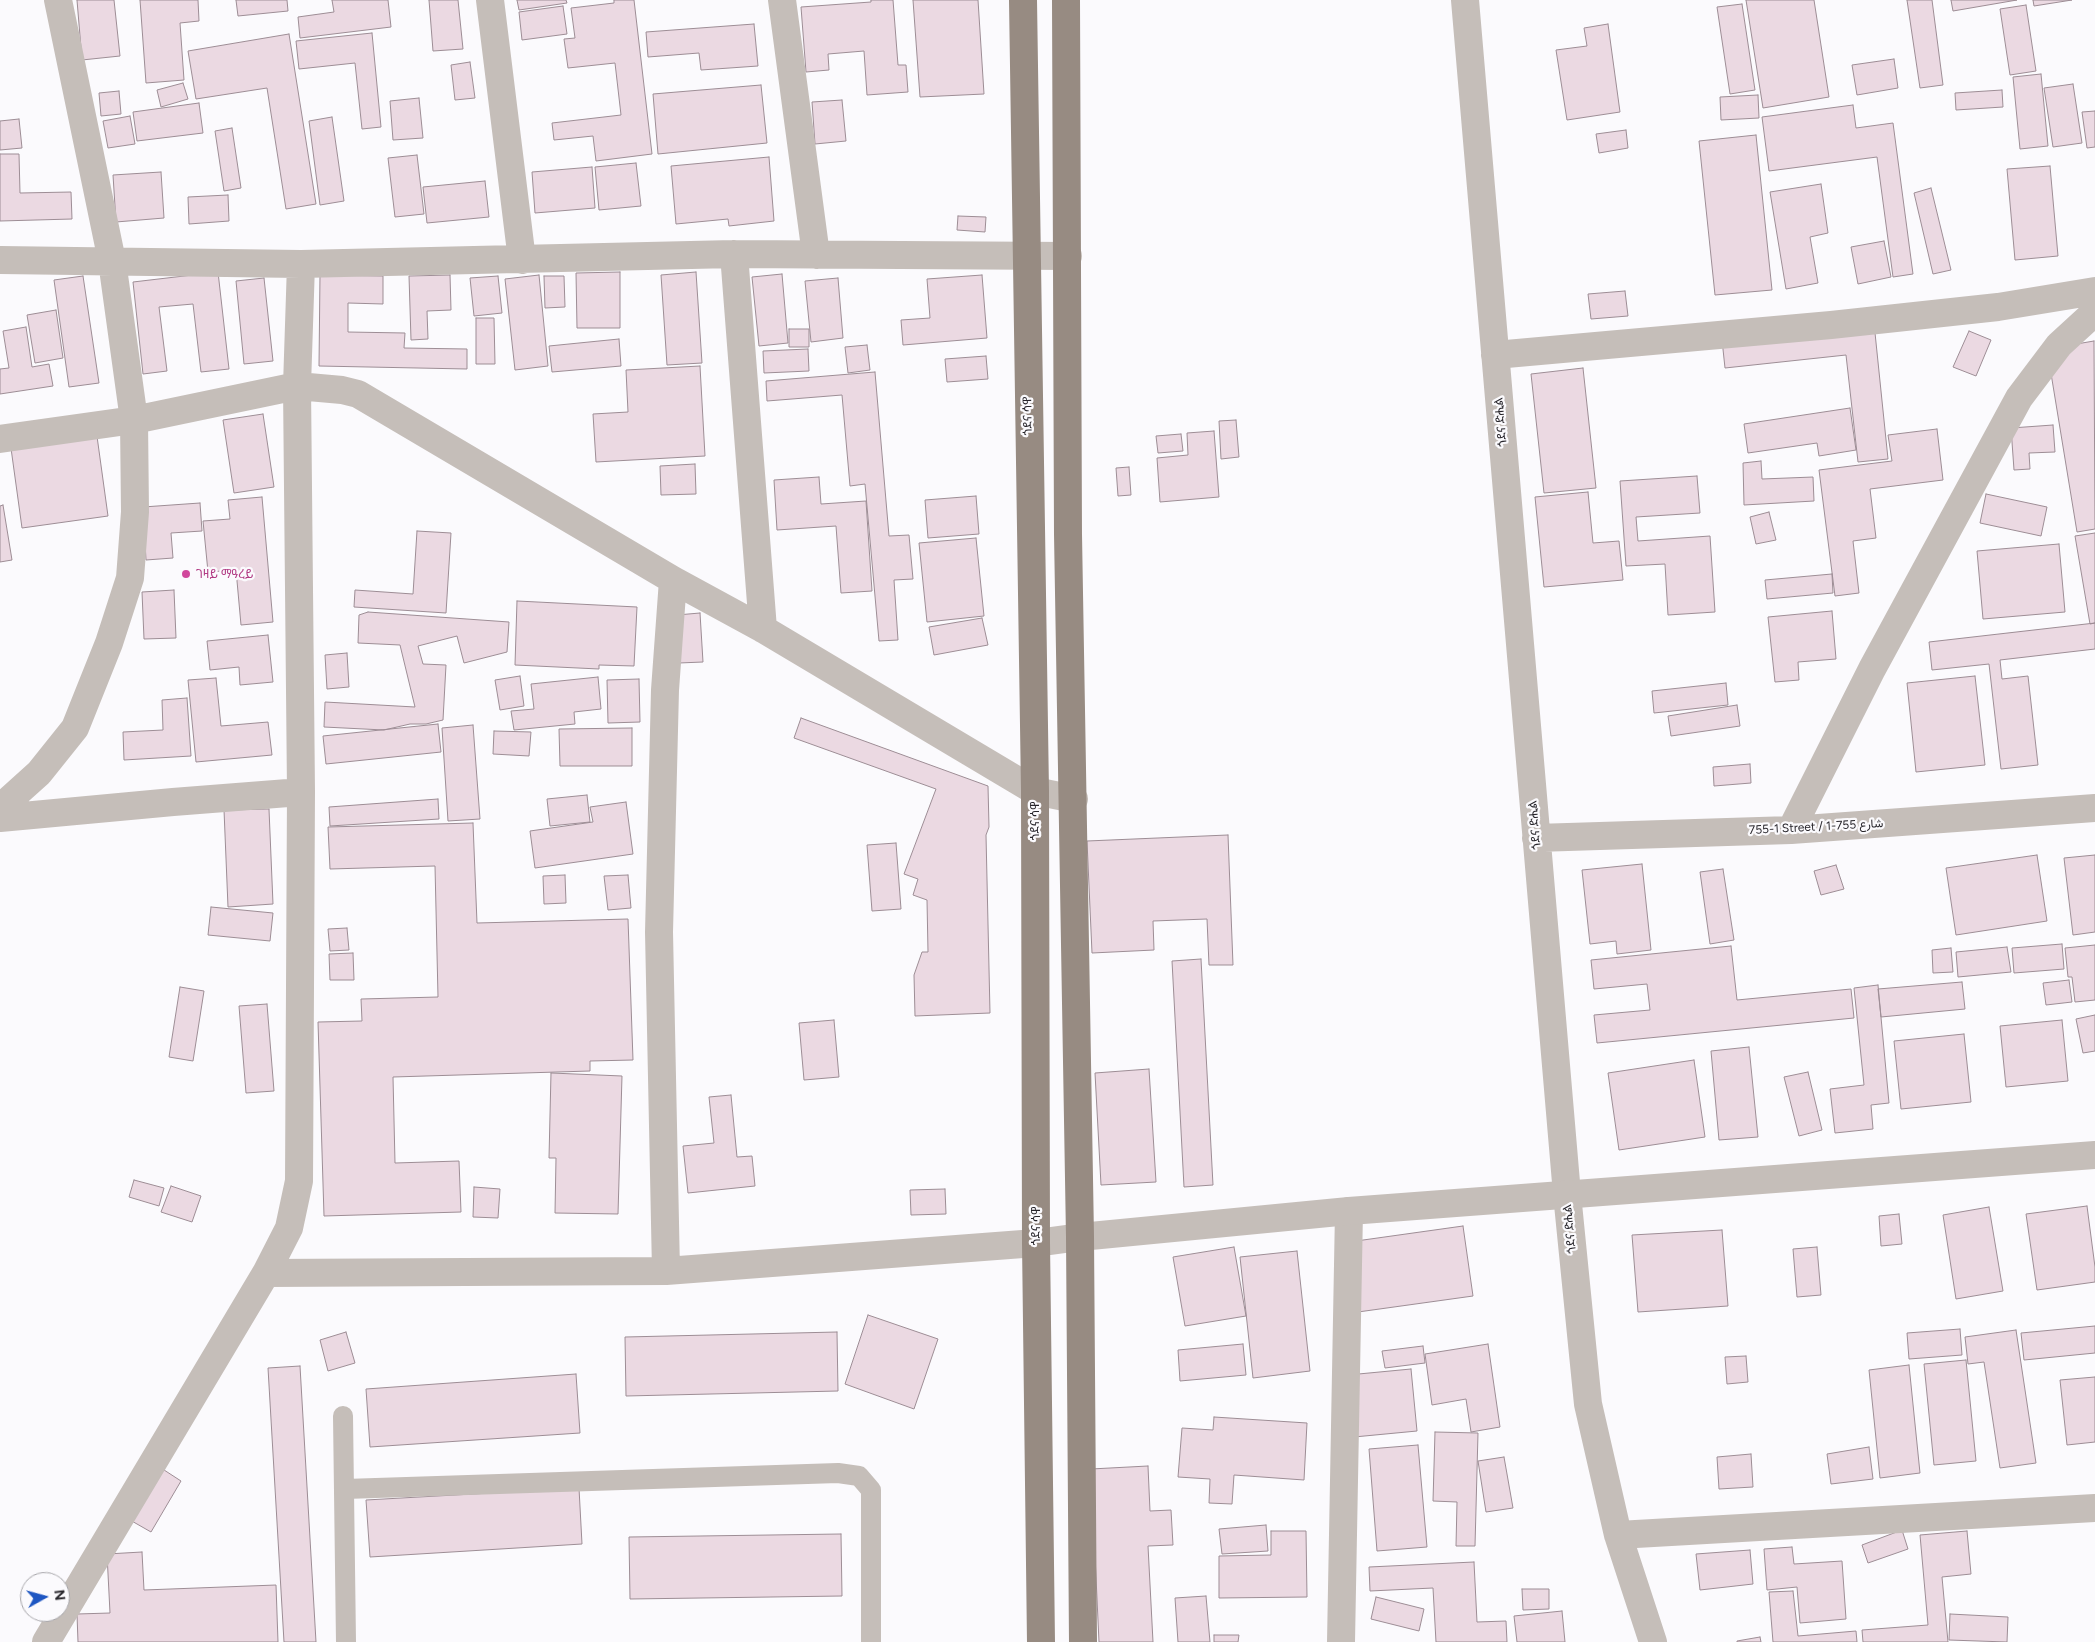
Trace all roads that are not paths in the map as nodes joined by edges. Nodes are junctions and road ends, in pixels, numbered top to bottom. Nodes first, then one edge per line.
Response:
1 (58, 0) edge
2 (490, 0) edge
3 (782, 0) edge
4 (1023, 0) edge
5 (1066, 0) edge
6 (1465, 0) edge
7 (734, 254) junction
8 (816, 255) junction
9 (1068, 256) junction
10 (1026, 257) junction
11 (0, 260) edge
12 (522, 260) junction
13 (112, 261) junction
14 (301, 264) junction
15 (2095, 292) edge
16 (2095, 312) edge
17 (1495, 355) junction
18 (297, 386) junction
19 (134, 420) junction
20 (0, 439) edge
21 (673, 580) junction
22 (763, 629) junction
23 (1034, 791) junction
24 (301, 792) junction
25 (1074, 799) junction
26 (0, 808) edge
27 (2095, 808) edge
28 (0, 818) edge
29 (1792, 830) junction
30 (1536, 838) junction
31 (2095, 1155) edge
32 (1567, 1194) junction
33 (1349, 1211) junction
34 (1080, 1237) junction
35 (1036, 1243) junction
36 (666, 1271) junction
37 (266, 1273) junction
38 (343, 1416) dead end
39 (344, 1489) junction
40 (2095, 1508) edge
41 (1618, 1535) junction
42 (46, 1642) edge
43 (346, 1642) edge
44 (871, 1642) edge
45 (1041, 1642) edge
46 (1083, 1642) edge
47 (1341, 1642) edge
48 (1652, 1642) edge

1 - 13 street
2 - 12 street
3 - 8 street
4 - 10 main road, ጎደና ሳዋ
5 - 9 main road
6 - 17 street, ጎደና ድሒል
7 - 8 street
7 - 12 street
7 - 22 street
8 - 10 street
9 - 10 street
9 - 25 main road
10 - 23 main road, ጎደና ሳዋ
11 - 13 street
12 - 14 street
13 - 14 street
13 - 19 street
14 - 18 street
15 - 17 street
16 - 29 street
17 - 30 street, ጎደና ድሒል
18 - 19 street
18 - 21 street
18 - 24 street
19 - 20 street
19 - 26 street
21 - 22 street
21 - 36 street
22 - 23 street
23 - 25 street
23 - 35 main road, ጎደና ሳዋ
24 - 28 street
24 - 37 street
25 - 34 main road
27 - 29 street, 755-1 Street / شارع 755-1
29 - 30 street, 755-1 Street / شارع 755-1
30 - 32 street, ጎደና ድሒል
31 - 32 street
32 - 33 street
32 - 41 street, ጎደና ድሒል
33 - 34 street
33 - 47 street
34 - 35 street
34 - 46 main road
35 - 36 street
35 - 45 main road, ጎደና ሳዋ
36 - 37 street
37 - 42 street
38 - 39 lane
39 - 43 lane
39 - 44 lane
40 - 41 street
41 - 48 street, ጎደና ድሒል

